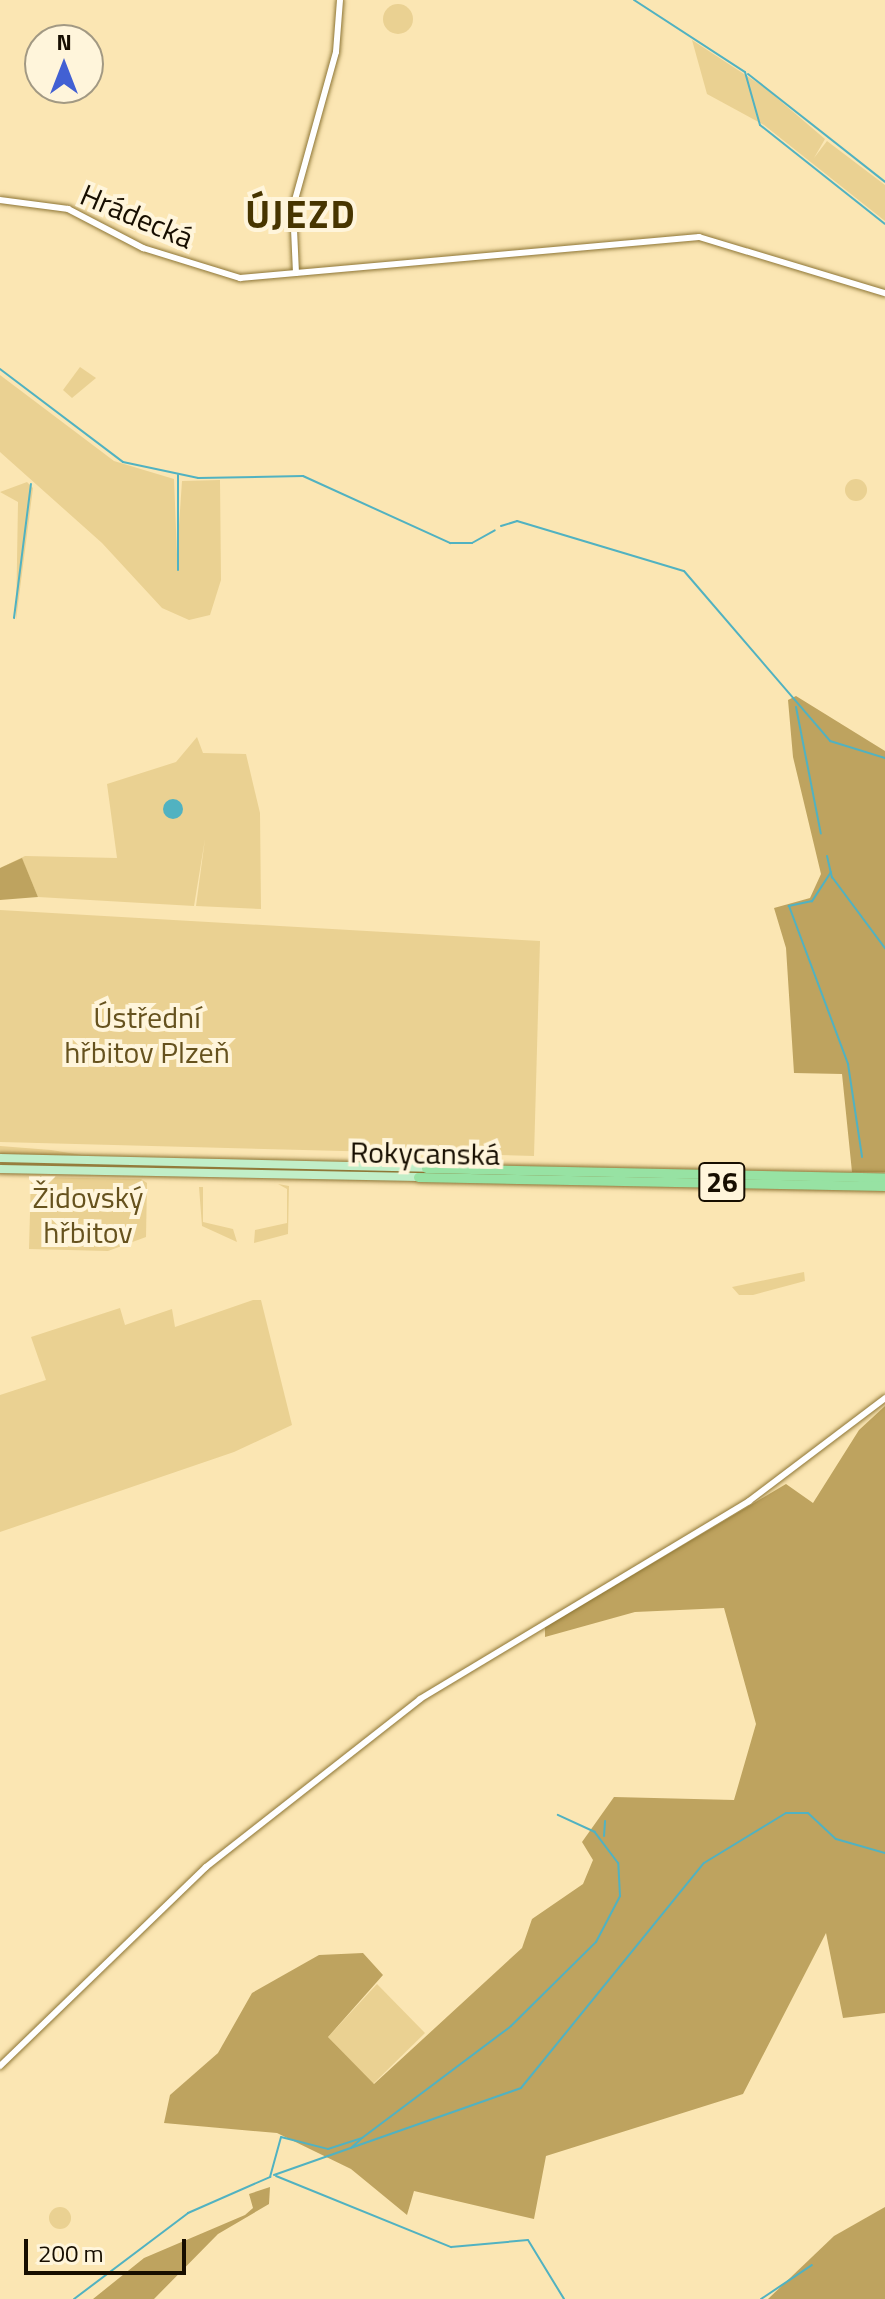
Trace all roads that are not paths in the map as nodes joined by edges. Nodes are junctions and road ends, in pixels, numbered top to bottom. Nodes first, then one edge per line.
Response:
1 (340, 0) edge
2 (0, 200) edge
3 (296, 273) junction
4 (885, 293) edge
5 (0, 1158) edge
6 (426, 1168) joint
7 (0, 1169) edge
8 (418, 1177) joint
9 (849, 1178) junction
10 (885, 1178) edge
11 (885, 1186) edge
12 (885, 1398) edge
13 (0, 2066) edge

1 - 3 street
2 - 3 street, Hrádecká
3 - 4 street, Hrádecká
5 - 6 main road, Rokycanská / 26
6 - 9 highway, Rokycanská / 26
7 - 8 main road, Rokycanská / 26
8 - 9 highway, Rokycanská / 26
9 - 10 highway, 26
9 - 11 highway, 26
12 - 13 street

